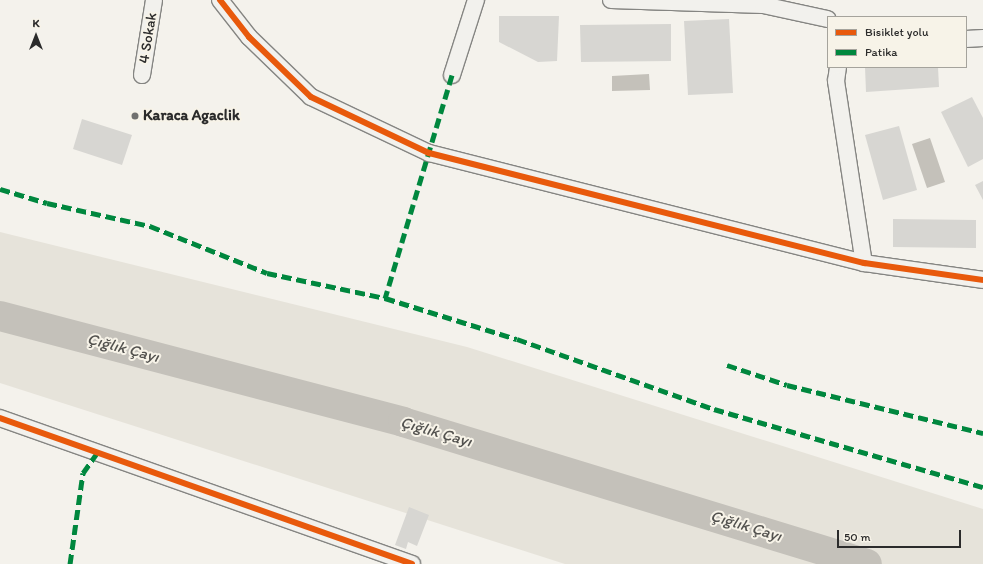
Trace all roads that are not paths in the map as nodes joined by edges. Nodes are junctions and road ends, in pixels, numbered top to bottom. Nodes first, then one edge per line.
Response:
1 (154, 0) edge
2 (220, 0) edge
3 (476, 0) edge
4 (611, 0) edge
5 (827, 19) edge
6 (983, 38) edge
7 (967, 39) edge
8 (838, 68) edge
9 (142, 75) dead end
10 (452, 75) dead end
11 (864, 263) junction
12 (983, 280) edge
13 (0, 418) edge
14 (412, 564) edge

1 - 9 street, 4 Sokak
2 - 11 street
3 - 10 street
4 - 5 street
6 - 7 street
8 - 11 street
11 - 12 street
13 - 14 street

